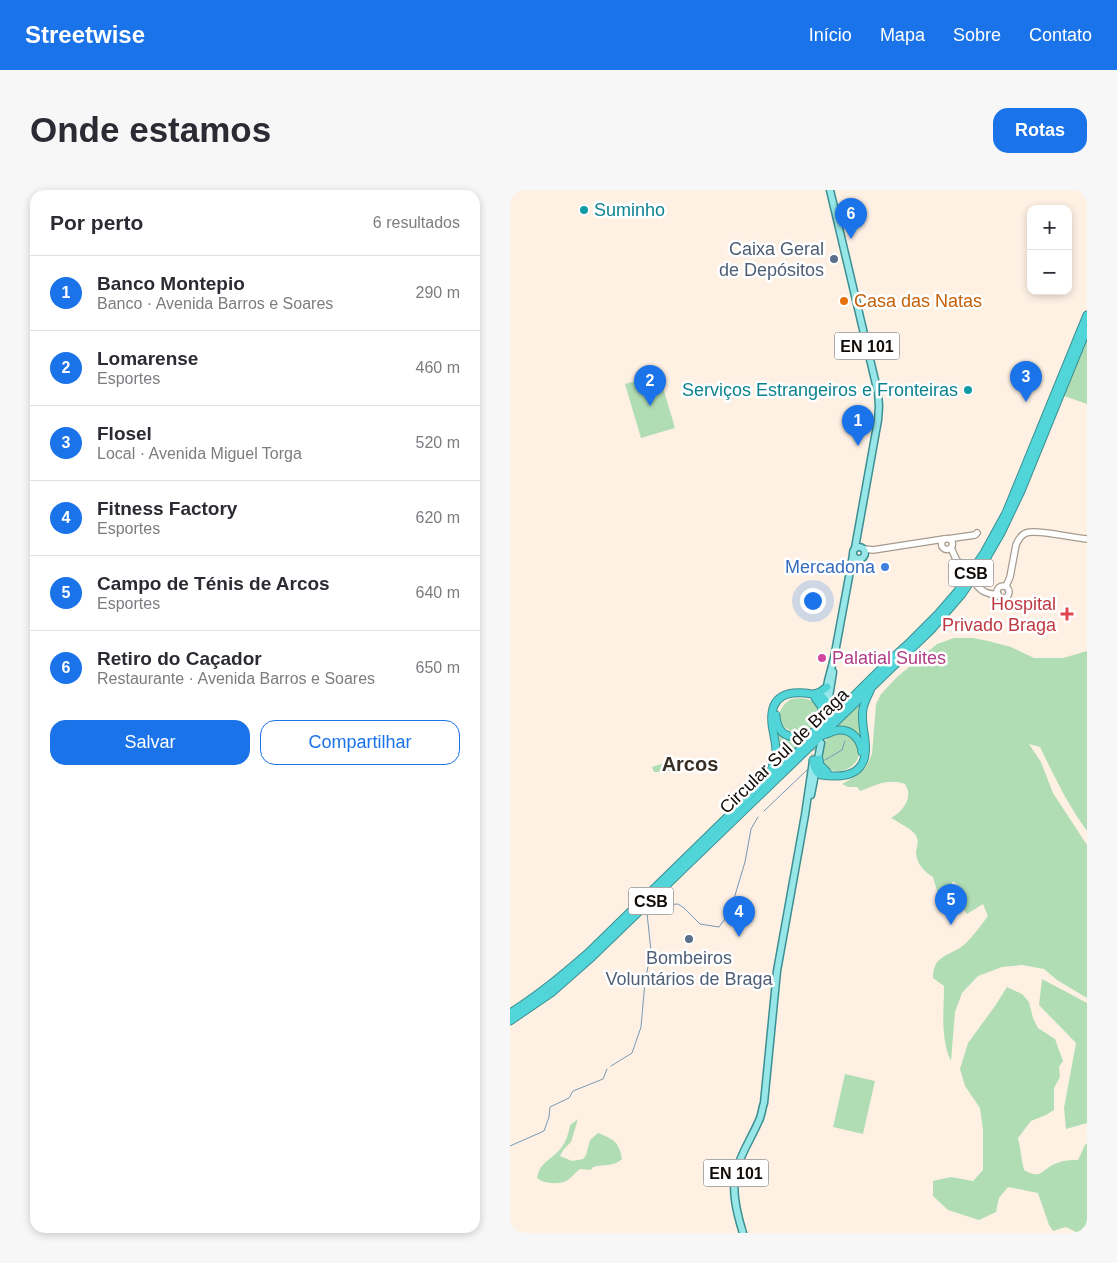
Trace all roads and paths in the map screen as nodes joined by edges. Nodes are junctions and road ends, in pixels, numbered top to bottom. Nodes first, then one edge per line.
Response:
1 (830, 190) edge
2 (1087, 316) edge
3 (1087, 329) edge
4 (1029, 464) junction
5 (977, 533) dead end
6 (962, 537) junction
7 (946, 539) junction
8 (1087, 539) edge
9 (926, 542) junction
10 (948, 548) junction
11 (859, 552) junction
12 (966, 573) dead end
13 (975, 583) dead end
14 (1006, 586) junction
15 (998, 594) junction
16 (834, 658) junction
17 (874, 685) junction
18 (827, 687) junction
19 (814, 696) junction
20 (827, 697) junction
21 (826, 711) junction
22 (821, 724) junction
23 (821, 740) junction
24 (816, 760) junction
25 (813, 773) junction
26 (826, 774) junction
27 (765, 781) junction
28 (814, 782) junction
29 (760, 791) junction
30 (805, 815) junction
31 (560, 981) junction
32 (510, 1009) edge
33 (510, 1013) edge
34 (510, 1021) edge
35 (743, 1233) edge

1 - 11 main road, EN 101
2 - 4 highway, CSB
3 - 4 highway, CSB
4 - 17 highway, Circular Sul de Braga / CSB
4 - 22 highway, Circular Sul de Braga / CSB
5 - 6 street
6 - 7 street
6 - 10 street
7 - 9 street
7 - 10 street
7 - 10 street
8 - 14 street
9 - 10 street
9 - 11 street
10 - 12 street
11 - 16 main road
13 - 15 street
14 - 15 street
14 - 15 street
16 - 18 main road
16 - 20 main road
17 - 23 highway, Circular Sul de Braga / CSB
17 - 26 highway
18 - 19 highway
18 - 20 main road
19 - 20 highway
19 - 21 highway
19 - 22 highway
19 - 27 highway
20 - 21 highway
21 - 22 main road
22 - 27 highway, Circular Sul de Braga / CSB
23 - 24 main road
23 - 26 highway
23 - 29 highway, Circular Sul de Braga / CSB
24 - 25 highway
24 - 26 highway
25 - 26 highway
25 - 28 main road, EN 101
25 - 30 main road, EN 101
26 - 28 highway
27 - 29 highway, Circular Sul de Braga / CSB
28 - 30 main road, EN 101
29 - 31 highway, Circular Sul de Braga / CSB
30 - 35 main road, EN 101
31 - 32 highway
31 - 33 highway, Circular Sul de Braga / CSB
31 - 34 highway, Circular Sul de Braga / CSB

